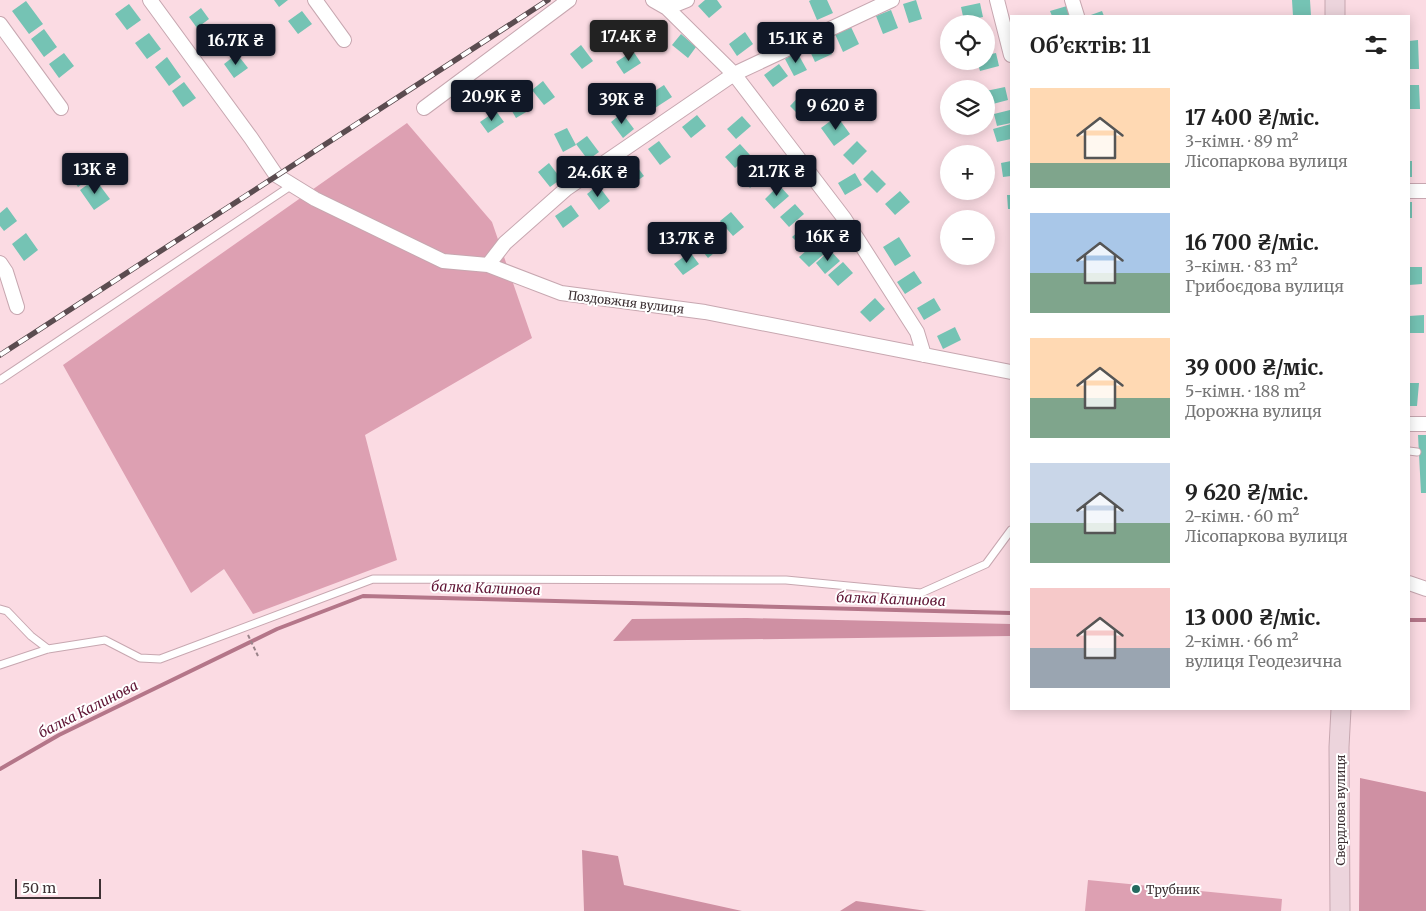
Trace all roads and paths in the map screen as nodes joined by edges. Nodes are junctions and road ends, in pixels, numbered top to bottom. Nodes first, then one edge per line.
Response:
1 (150, 0) edge
2 (315, 0) edge
3 (569, 0) edge
4 (653, 0) edge
5 (687, 0) edge
6 (892, 0) edge
7 (997, 0) edge
8 (1072, 0) edge
9 (1335, 0) edge
10 (667, 8) junction
11 (1077, 15) edge
12 (1335, 15) edge
13 (0, 24) edge
14 (344, 40) dead end
15 (1010, 51) edge
16 (734, 74) junction
17 (61, 108) dead end
18 (424, 108) dead end
19 (292, 185) junction
20 (1426, 190) edge
21 (1410, 191) edge
22 (0, 263) edge
23 (488, 265) junction
24 (17, 307) dead end
25 (924, 355) junction
26 (1010, 372) edge
27 (0, 380) edge
28 (1410, 424) edge
29 (1426, 424) edge
30 (1410, 452) edge
31 (1417, 452) dead end
32 (1010, 531) edge
33 (1410, 583) edge
34 (1426, 589) edge
35 (0, 609) edge
36 (246, 630) dead end
37 (48, 648) junction
38 (258, 656) dead end
39 (0, 665) edge
40 (1341, 710) edge
41 (1340, 911) edge

1 - 19 street, Поздовжня вулиця
2 - 14 street
3 - 18 street
4 - 10 street
5 - 10 street
6 - 16 street
7 - 15 street
8 - 11 street
9 - 12 street
10 - 16 street
13 - 17 street
16 - 23 street
16 - 25 street
19 - 23 street, Поздовжня вулиця
19 - 27 lane
20 - 21 street
22 - 24 street
23 - 25 street, Поздовжня вулиця
25 - 26 street, Поздовжня вулиця
28 - 29 street
30 - 31 lane
32 - 37 lane
33 - 34 street
35 - 37 lane
36 - 38 path
37 - 39 lane
40 - 41 street, Свердлова вулиця

